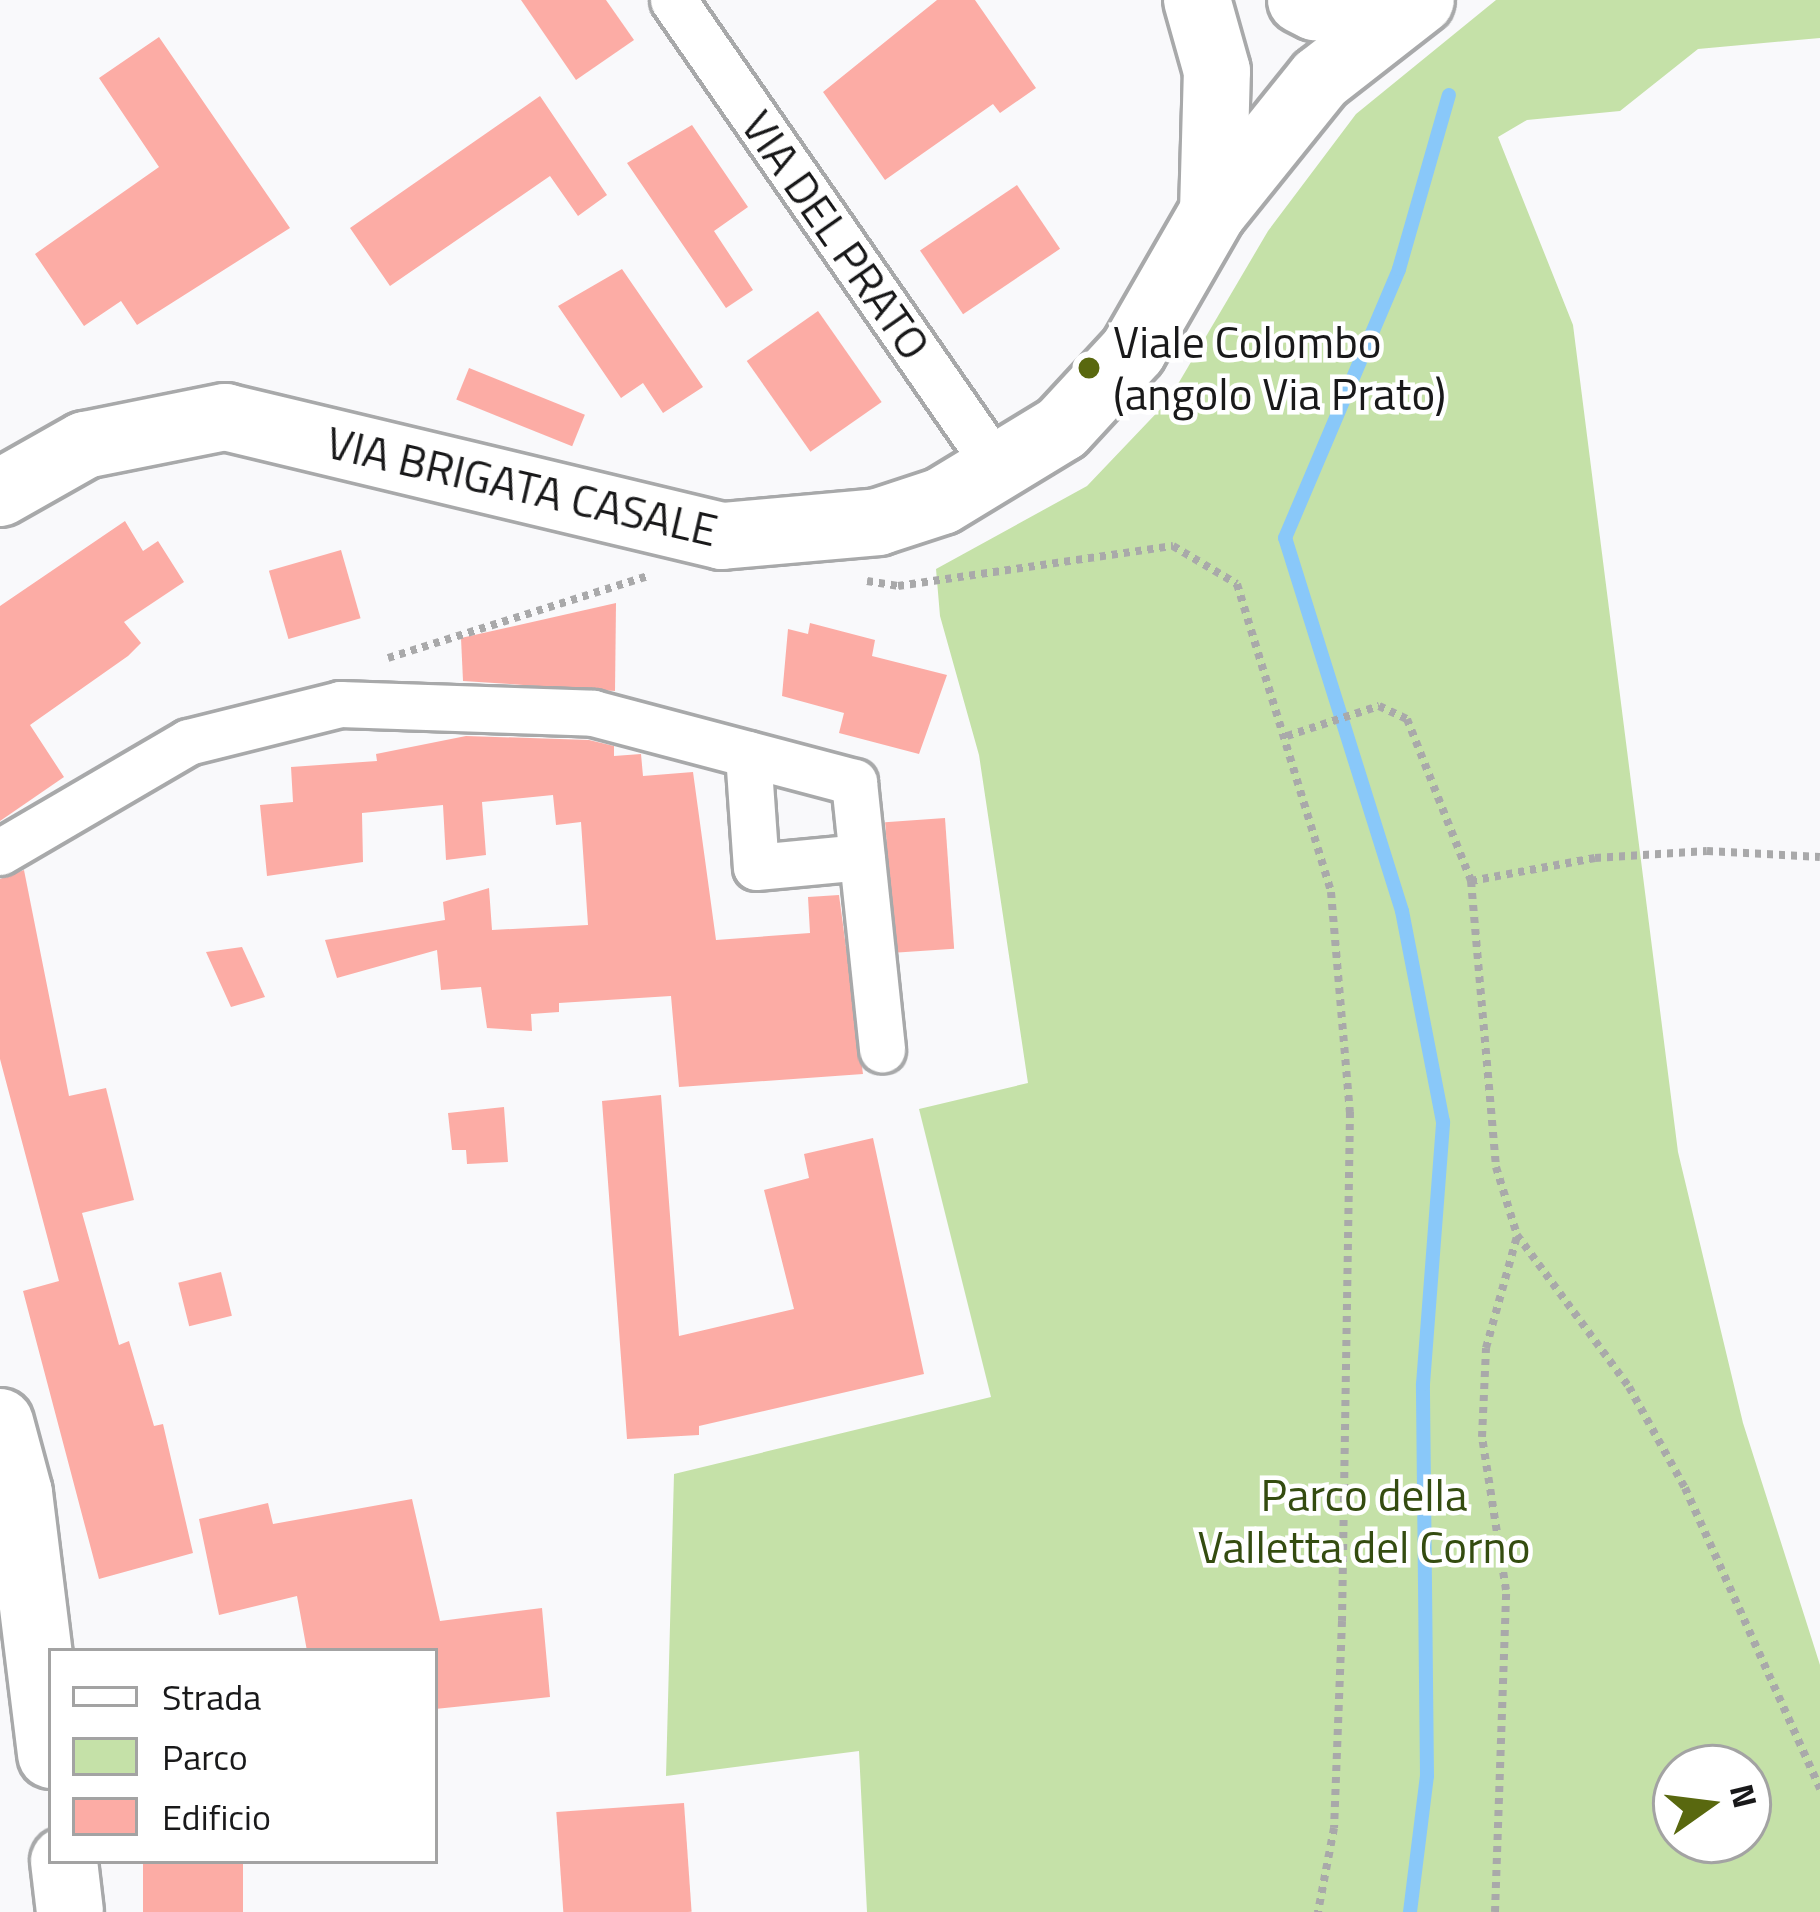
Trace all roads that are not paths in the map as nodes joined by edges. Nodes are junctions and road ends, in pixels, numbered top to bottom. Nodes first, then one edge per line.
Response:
1 (673, 0) edge
2 (1197, 0) edge
3 (1301, 0) edge
4 (1360, 0) edge
5 (1421, 0) edge
6 (1213, 212) junction
7 (998, 469) junction
8 (0, 493) edge
9 (748, 754) junction
10 (0, 852) edge
11 (862, 857) junction
12 (882, 1050) dead end
13 (0, 1422) edge
14 (48, 1729) edge
15 (64, 1864) edge
16 (70, 1912) edge

1 - 7 street, VIA DEL PRATO
2 - 6 street, VIA BRIGATA CASALE
3 - 4 street
5 - 6 street
6 - 7 street, VIA BRIGATA CASALE
7 - 8 street, VIA BRIGATA CASALE
9 - 10 street
9 - 11 street
9 - 11 street
11 - 12 street
13 - 14 street
15 - 16 street

